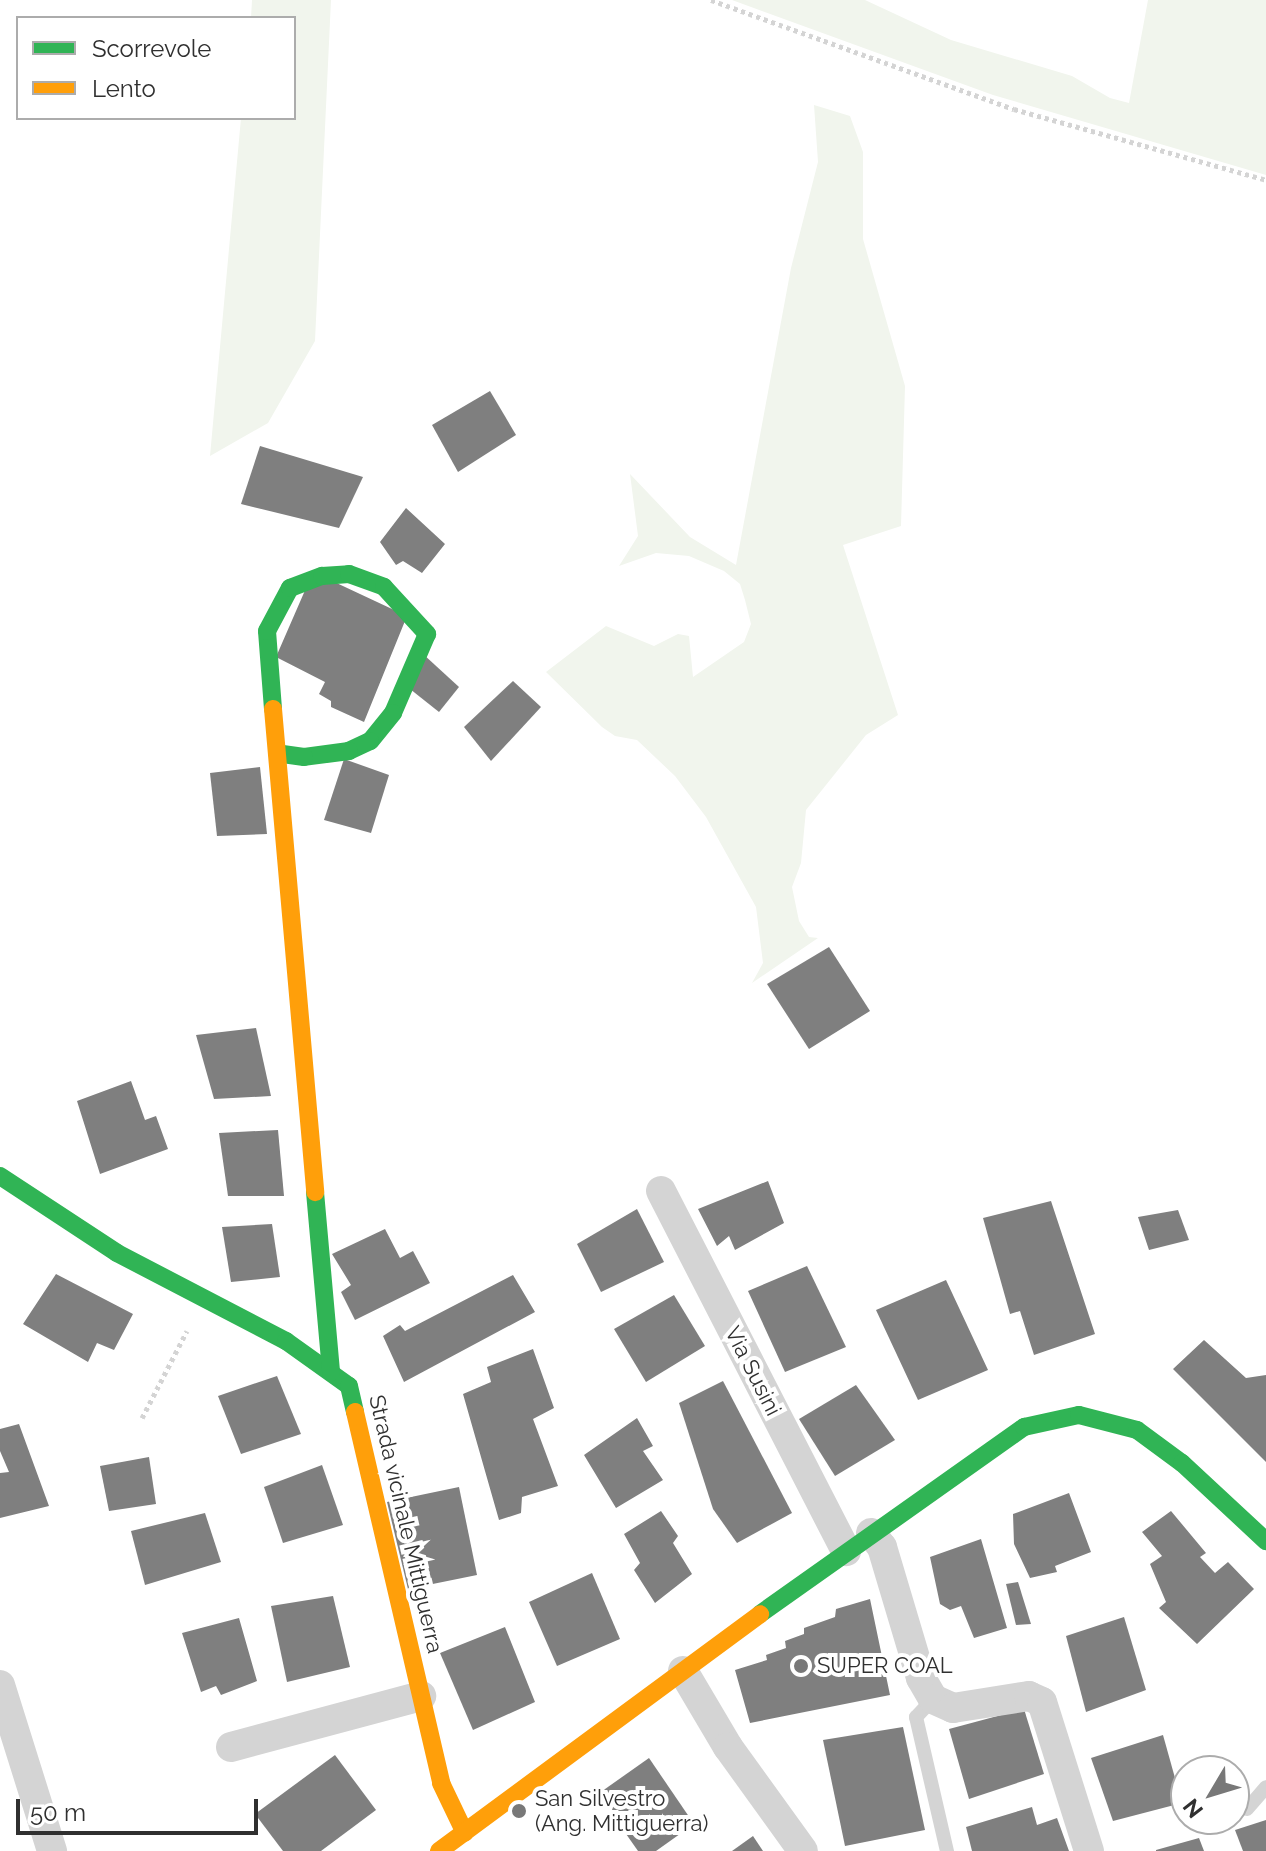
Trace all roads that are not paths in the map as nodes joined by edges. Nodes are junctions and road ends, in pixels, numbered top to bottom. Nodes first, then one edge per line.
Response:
1 (277, 753) junction
2 (0, 1176) edge
3 (661, 1191) dead end
4 (331, 1372) junction
5 (871, 1533) junction
6 (1266, 1541) edge
7 (846, 1551) junction
8 (683, 1671) junction
9 (0, 1685) edge
10 (421, 1696) junction
11 (933, 1699) junction
12 (231, 1747) dead end
13 (1266, 1787) edge
14 (1250, 1806) edge
15 (468, 1839) junction
16 (52, 1851) edge
17 (439, 1851) edge
18 (803, 1851) edge
19 (947, 1851) edge
20 (1089, 1851) edge

1 - 1 street
1 - 4 street
2 - 4 street, Strada vicinale Mittiguerra
3 - 7 street, Via Susini
4 - 10 street, Strada vicinale Mittiguerra
5 - 6 street
5 - 7 street
5 - 11 street
7 - 8 street
8 - 15 street
8 - 18 street
9 - 16 street
10 - 12 street
10 - 15 street, Strada vicinale Mittiguerra
11 - 19 lane
11 - 20 street
13 - 14 lane
15 - 17 street

